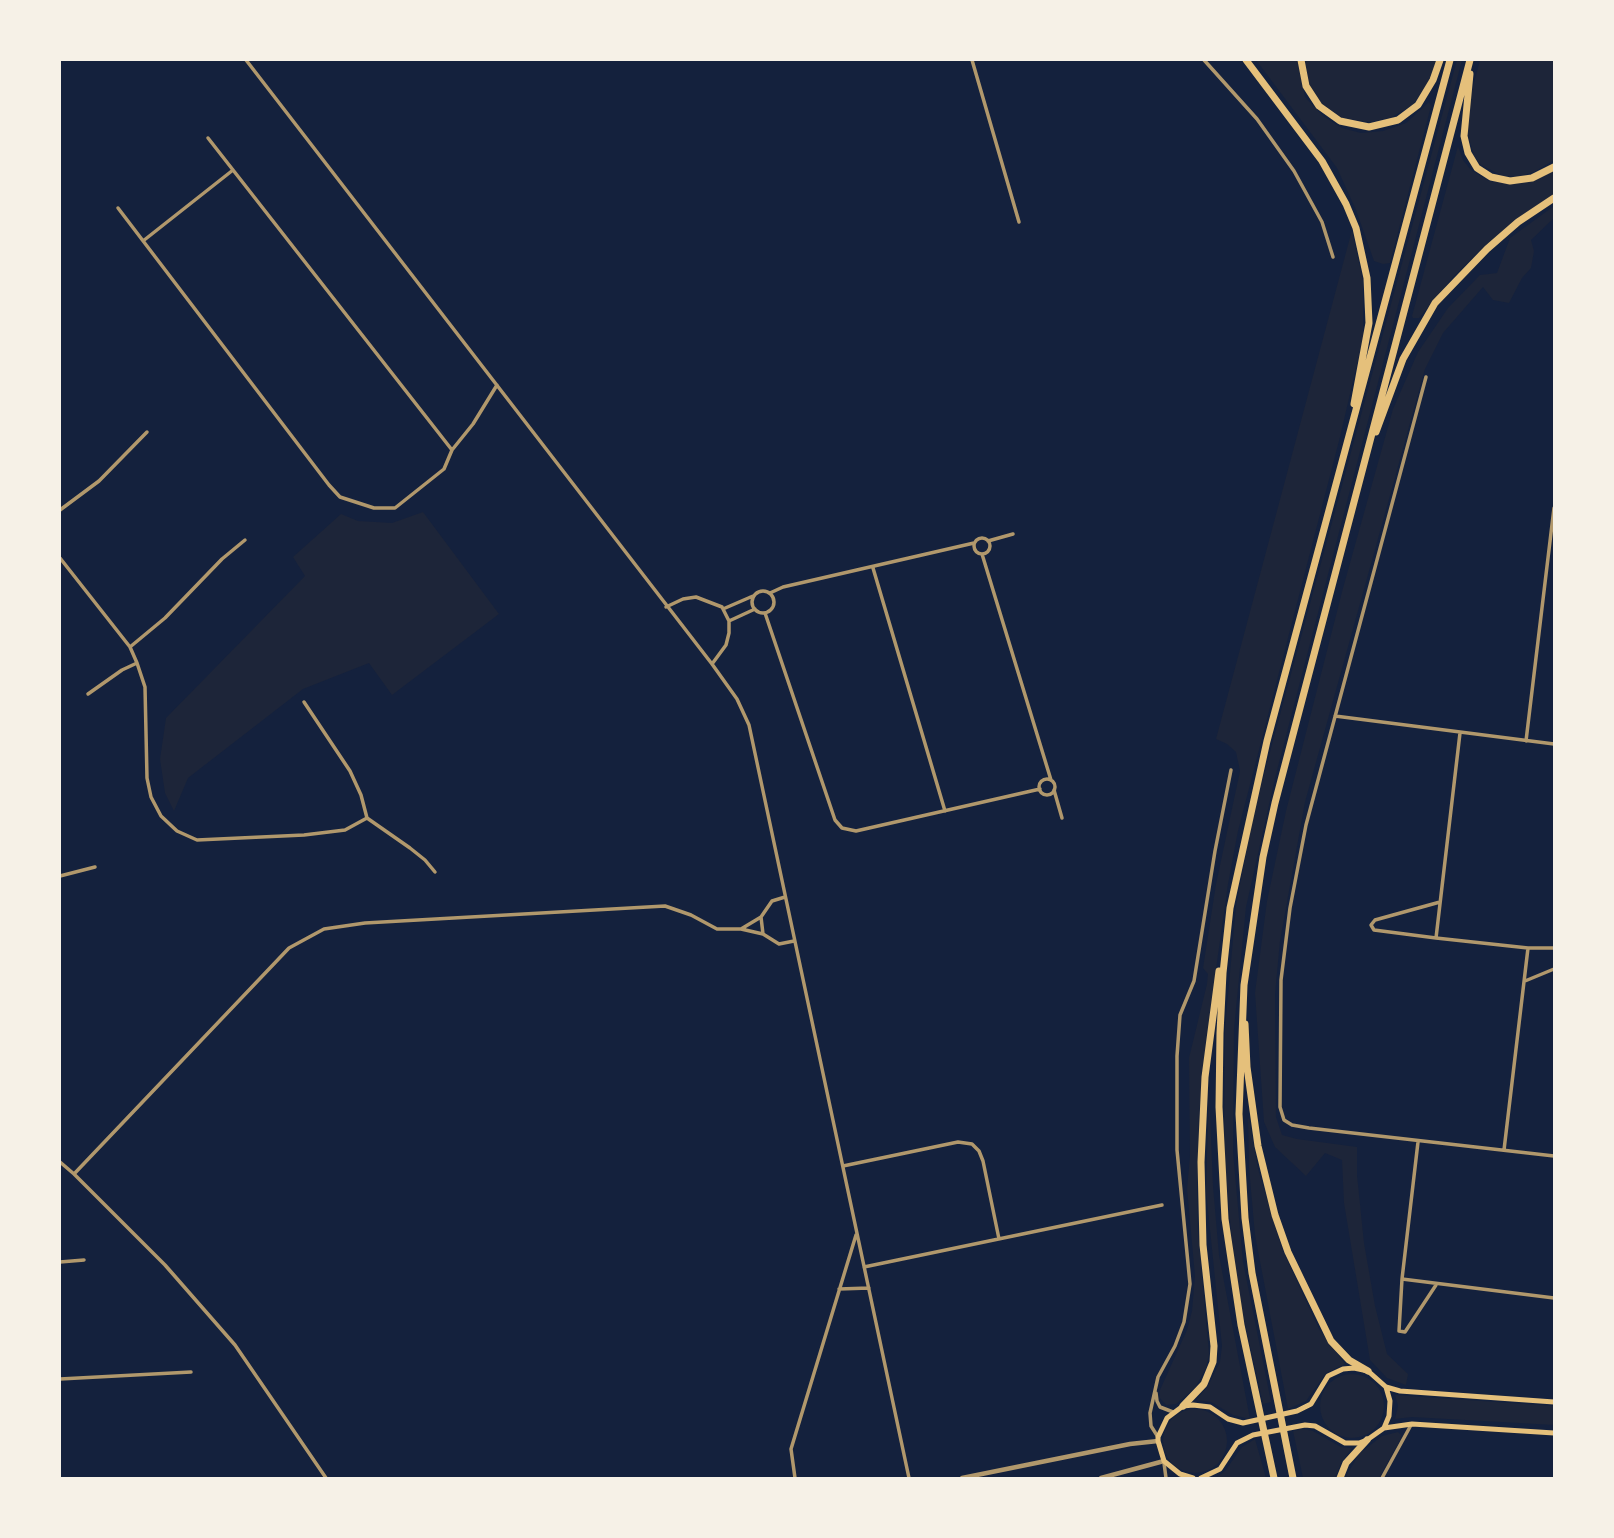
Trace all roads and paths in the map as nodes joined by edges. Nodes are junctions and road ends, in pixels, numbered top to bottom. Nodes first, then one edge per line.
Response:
1 (246, 60) edge
2 (972, 60) edge
3 (1204, 60) edge
4 (1246, 60) edge
5 (1301, 60) edge
6 (1440, 60) edge
7 (1450, 60) edge
8 (1471, 60) edge
9 (208, 138) dead end
10 (1555, 167) edge
11 (233, 170) junction
12 (1555, 198) edge
13 (118, 208) dead end
14 (1019, 222) dead end
15 (143, 241) junction
16 (1332, 257) dead end
17 (1426, 377) dead end
18 (496, 385) junction
19 (147, 432) dead end
20 (452, 450) junction
21 (1341, 470) junction
22 (1362, 472) junction
23 (1555, 508) edge
24 (60, 510) edge
25 (1013, 534) dead end
26 (245, 540) dead end
27 (987, 541) junction
28 (974, 543) junction
29 (982, 554) junction
30 (60, 558) edge
31 (873, 568) junction
32 (770, 593) junction
33 (753, 596) junction
34 (666, 607) junction
35 (723, 609) junction
36 (755, 610) junction
37 (765, 612) junction
38 (729, 621) junction
39 (130, 647) junction
40 (137, 663) junction
41 (712, 664) junction
42 (88, 694) dead end
43 (304, 702) dead end
44 (1335, 716) junction
45 (1461, 733) junction
46 (1526, 741) junction
47 (1555, 744) edge
48 (1231, 770) dead end
49 (1051, 779) junction
50 (1040, 789) junction
51 (1054, 790) junction
52 (945, 811) junction
53 (367, 818) junction
54 (1062, 818) dead end
55 (95, 867) dead end
56 (435, 872) dead end
57 (60, 877) edge
58 (785, 897) junction
59 (1440, 902) junction
60 (1230, 908) junction
61 (761, 917) junction
62 (741, 929) junction
63 (763, 934) junction
64 (1436, 939) junction
65 (794, 941) junction
66 (1528, 948) junction
67 (1555, 948) edge
68 (1555, 969) edge
69 (1525, 981) junction
70 (1244, 985) junction
71 (1419, 1141) junction
72 (1504, 1150) junction
73 (1555, 1156) edge
74 (60, 1162) edge
75 (842, 1166) junction
76 (74, 1174) junction
77 (1162, 1205) dead end
78 (857, 1232) junction
79 (999, 1239) junction
80 (84, 1260) dead end
81 (60, 1262) edge
82 (864, 1267) junction
83 (1402, 1279) junction
84 (1436, 1284) junction
85 (869, 1288) junction
86 (839, 1289) junction
87 (1555, 1298) edge
88 (1368, 1371) junction
89 (191, 1372) dead end
90 (60, 1379) edge
91 (1156, 1387) junction
92 (1386, 1387) junction
93 (1555, 1402) edge
94 (1183, 1406) junction
95 (1174, 1412) junction
96 (1412, 1424) junction
97 (1384, 1428) junction
98 (1555, 1433) edge
99 (1158, 1439) junction
100 (1367, 1440) junction
101 (1164, 1461) junction
102 (972, 1476) junction
103 (327, 1479) edge
104 (795, 1479) edge
105 (909, 1479) edge
106 (962, 1479) edge
107 (979, 1479) edge
108 (1101, 1479) edge
109 (1166, 1479) edge
110 (1192, 1479) edge
111 (1201, 1479) edge
112 (1274, 1479) edge
113 (1293, 1479) edge
114 (1340, 1479) edge
115 (1382, 1479) edge

1 - 18 street
2 - 14 street
3 - 16 street
4 - 21 highway
5 - 6 highway
7 - 21 highway
8 - 10 highway
8 - 22 highway
9 - 11 street
11 - 15 street
11 - 20 street
12 - 22 highway
13 - 15 street
15 - 20 street
17 - 44 street
18 - 20 street
18 - 34 street
19 - 24 street
21 - 60 highway
22 - 70 highway
23 - 46 street
25 - 27 street
26 - 39 street
27 - 28 street
27 - 29 street
28 - 29 street
28 - 31 street
29 - 49 street
30 - 39 street
31 - 32 street
31 - 52 street
32 - 33 street
32 - 37 street
33 - 35 street
33 - 36 street
34 - 35 street
34 - 41 street
35 - 38 street
36 - 37 street
36 - 38 street
37 - 52 street
38 - 41 street
39 - 40 street
40 - 42 street
40 - 53 street
41 - 58 street
43 - 53 street
44 - 45 street
44 - 71 street
45 - 46 street
45 - 59 street
46 - 47 street
48 - 91 street
49 - 50 street
49 - 51 street
50 - 51 street
50 - 52 street
51 - 54 street
53 - 56 street
55 - 57 street
58 - 61 street
58 - 65 street
59 - 64 street
59 - 64 street
60 - 94 highway
60 - 112 highway
61 - 62 street
61 - 63 street
62 - 63 street
62 - 76 street
63 - 65 street
64 - 66 street
65 - 75 street
66 - 67 street
66 - 69 street
68 - 69 street
69 - 72 street
70 - 88 highway
70 - 113 highway
71 - 72 street
71 - 83 street
72 - 73 street
74 - 76 street
75 - 78 street
75 - 79 street
76 - 103 street
77 - 79 street
78 - 82 street
78 - 86 street
79 - 82 street
80 - 81 street
82 - 85 street
83 - 84 street
83 - 84 street
84 - 87 street
85 - 86 street
85 - 105 street
86 - 104 street
88 - 92 main road
88 - 94 main road
89 - 90 street
91 - 95 street
91 - 99 street
92 - 93 main road
92 - 97 main road
94 - 95 main road
95 - 99 main road
96 - 97 main road
96 - 98 main road
96 - 115 street
97 - 100 main road
99 - 101 main road
99 - 102 street
100 - 111 main road
100 - 114 highway
101 - 108 street
101 - 109 street
101 - 110 main road
102 - 106 street
102 - 107 street

